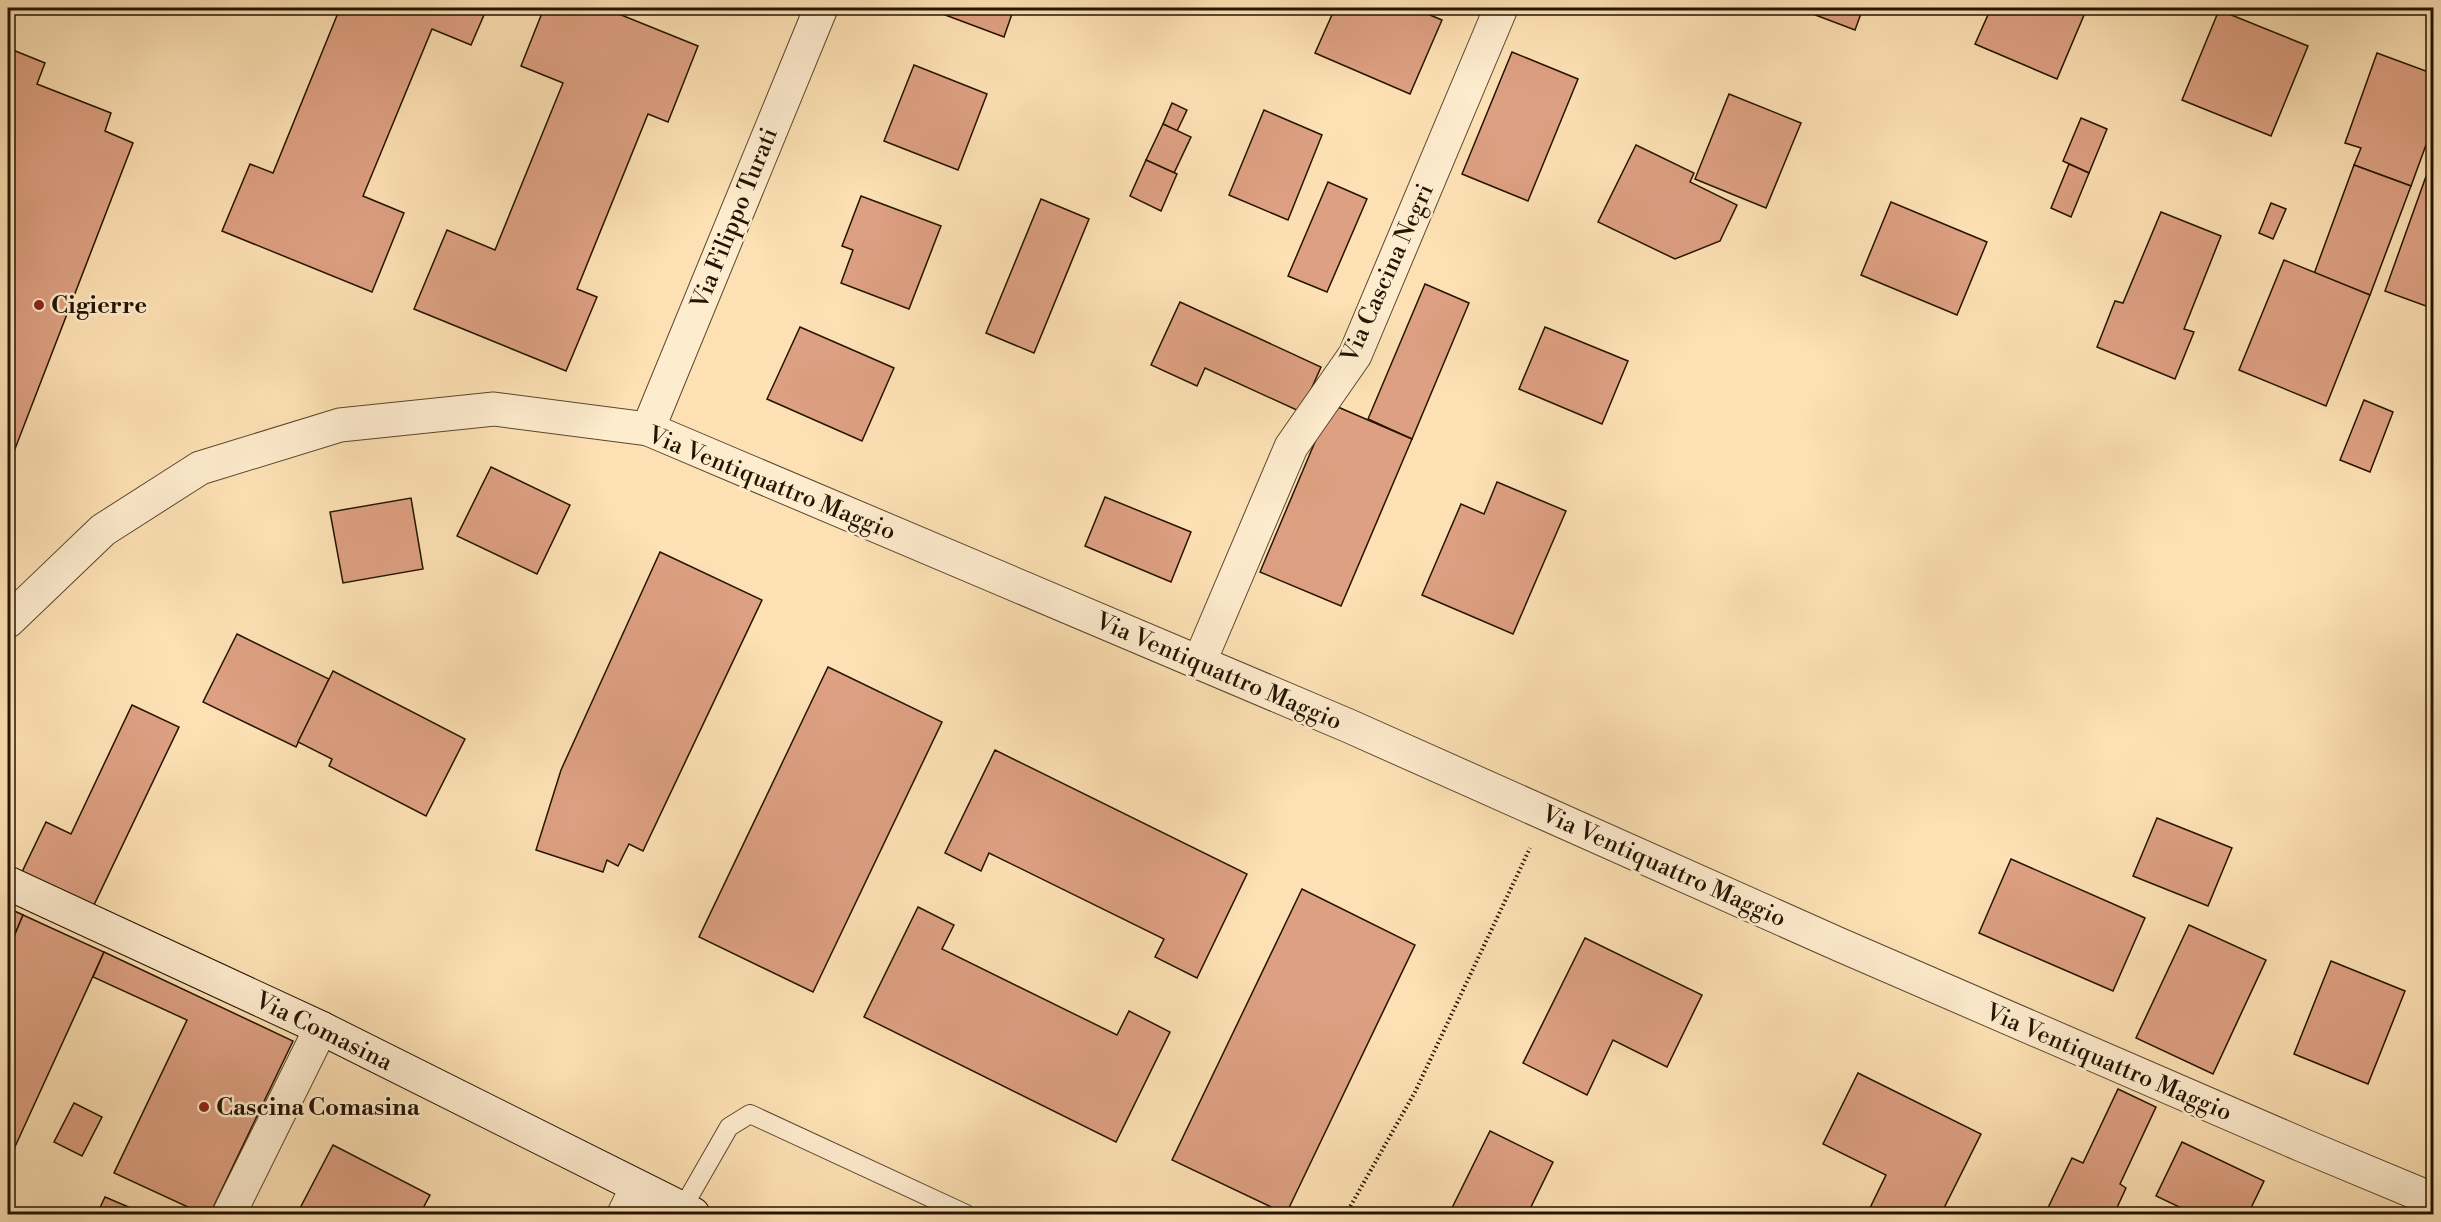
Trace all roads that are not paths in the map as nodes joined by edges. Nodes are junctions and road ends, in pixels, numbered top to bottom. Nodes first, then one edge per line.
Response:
1 (821, 8) edge
2 (1501, 8) edge
3 (648, 429) junction
4 (8, 621) edge
5 (1199, 663) junction
6 (8, 883) edge
7 (321, 1028) junction
8 (2433, 1200) edge
9 (630, 1201) edge
10 (688, 1212) edge
11 (229, 1215) edge
12 (966, 1215) edge

1 - 3 street, Via Filippo Turati
2 - 5 street, Via Cascina Negri
3 - 4 street, Via Ventiquattro Maggio
3 - 5 street, Via Ventiquattro Maggio
5 - 8 street, Via Ventiquattro Maggio
6 - 7 street, Via Comasina
7 - 9 street, Via Comasina
7 - 11 street
9 - 10 street, Via Comasina
10 - 12 lane

